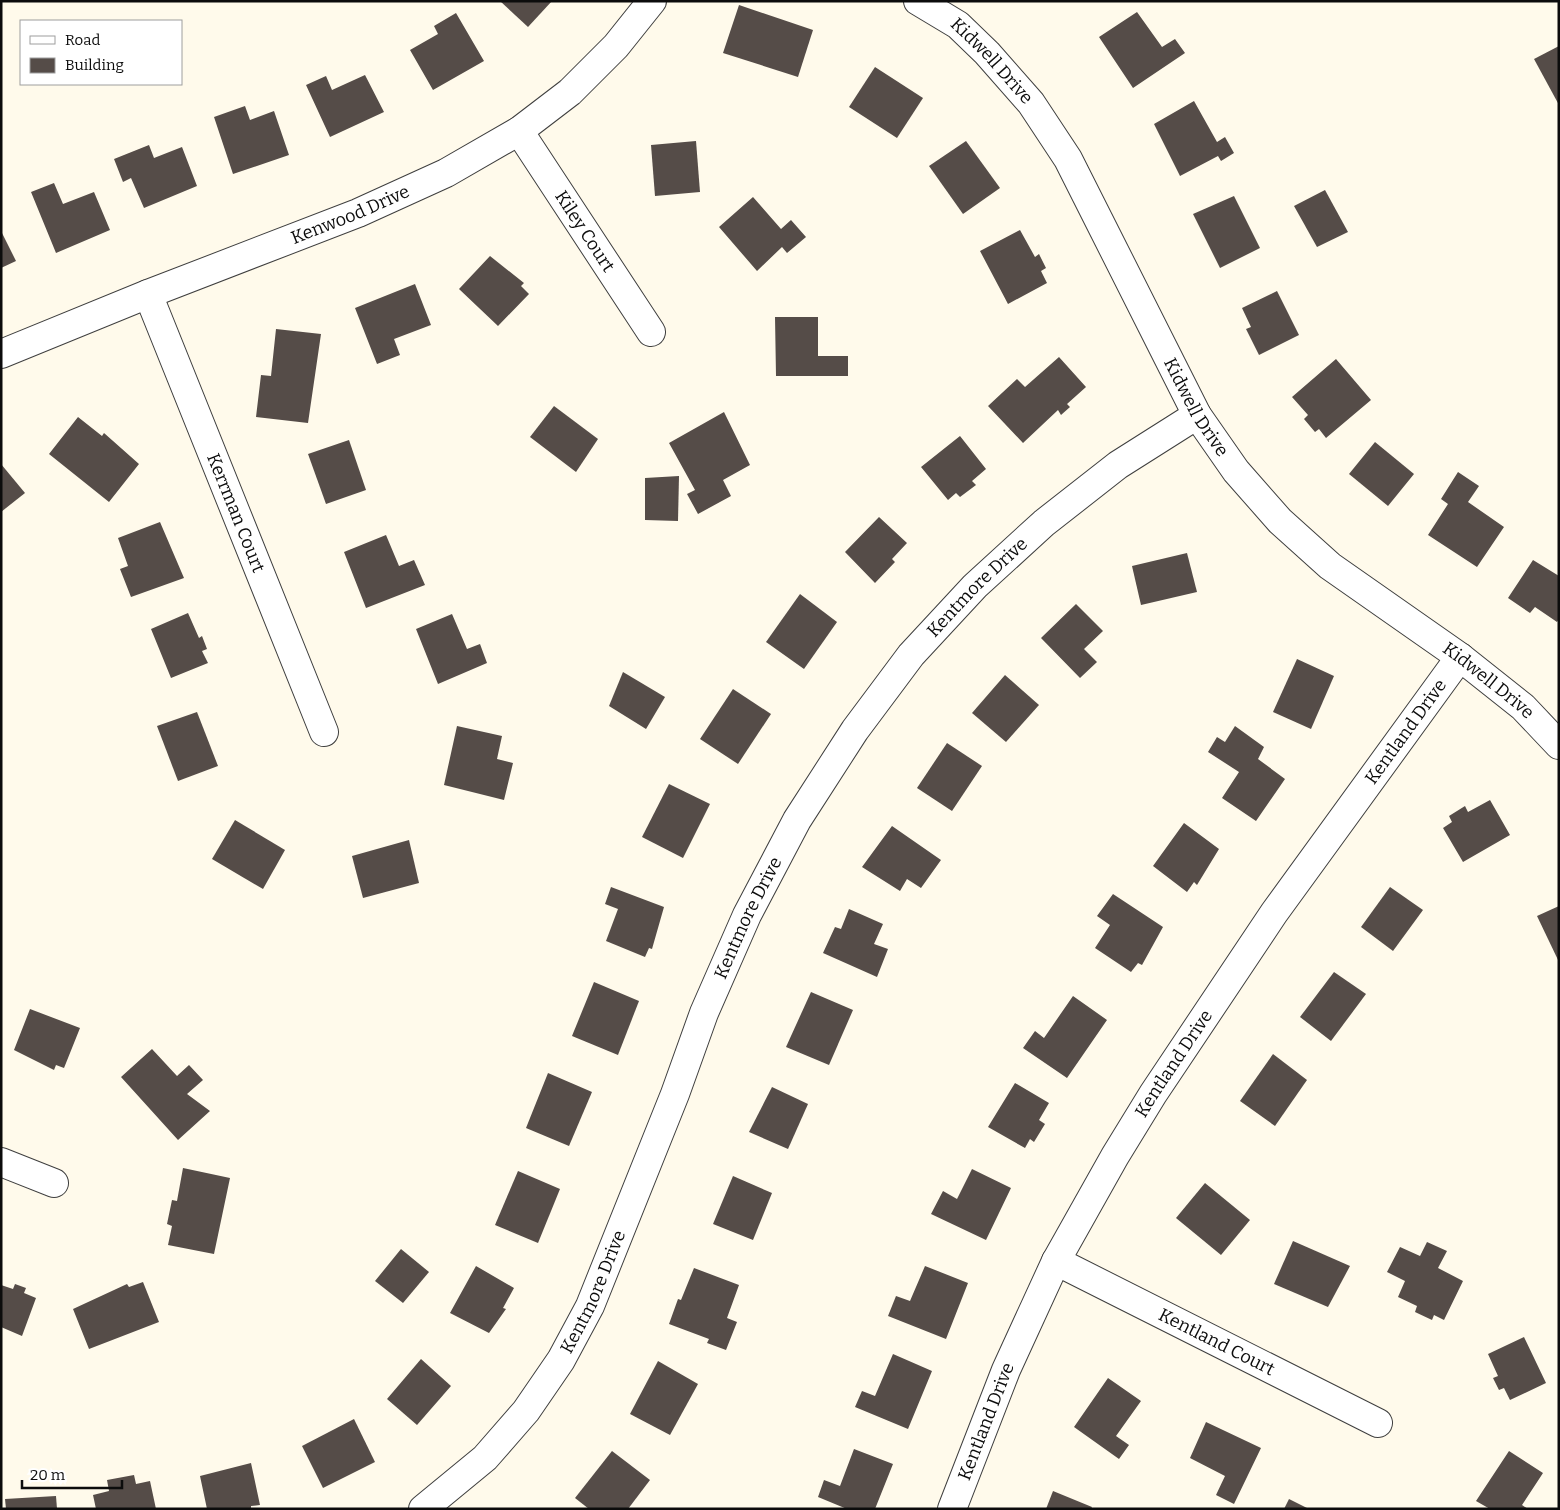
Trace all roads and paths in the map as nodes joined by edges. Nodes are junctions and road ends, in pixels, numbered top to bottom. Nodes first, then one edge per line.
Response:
1 (652, 1) edge
2 (918, 1) edge
3 (519, 131) junction
4 (148, 294) junction
5 (651, 332) dead end
6 (1, 354) edge
7 (1197, 415) junction
8 (1460, 658) junction
9 (324, 732) dead end
10 (1559, 745) edge
11 (1, 1162) edge
12 (54, 1183) dead end
13 (1056, 1261) junction
14 (1378, 1423) dead end
15 (423, 1509) edge
16 (952, 1509) edge

1 - 3 street, Kenwood Drive
2 - 7 street, Kidwell Drive
3 - 4 street, Kenwood Drive
3 - 5 street, Kiley Court
4 - 6 street, Kenwood Drive
4 - 9 street, Kerrman Court
7 - 8 street, Kidwell Drive
7 - 15 street, Kentmore Drive
8 - 10 street, Kidwell Drive
8 - 13 street, Kentland Drive
11 - 12 street
13 - 14 street, Kentland Court
13 - 16 street, Kentland Drive

